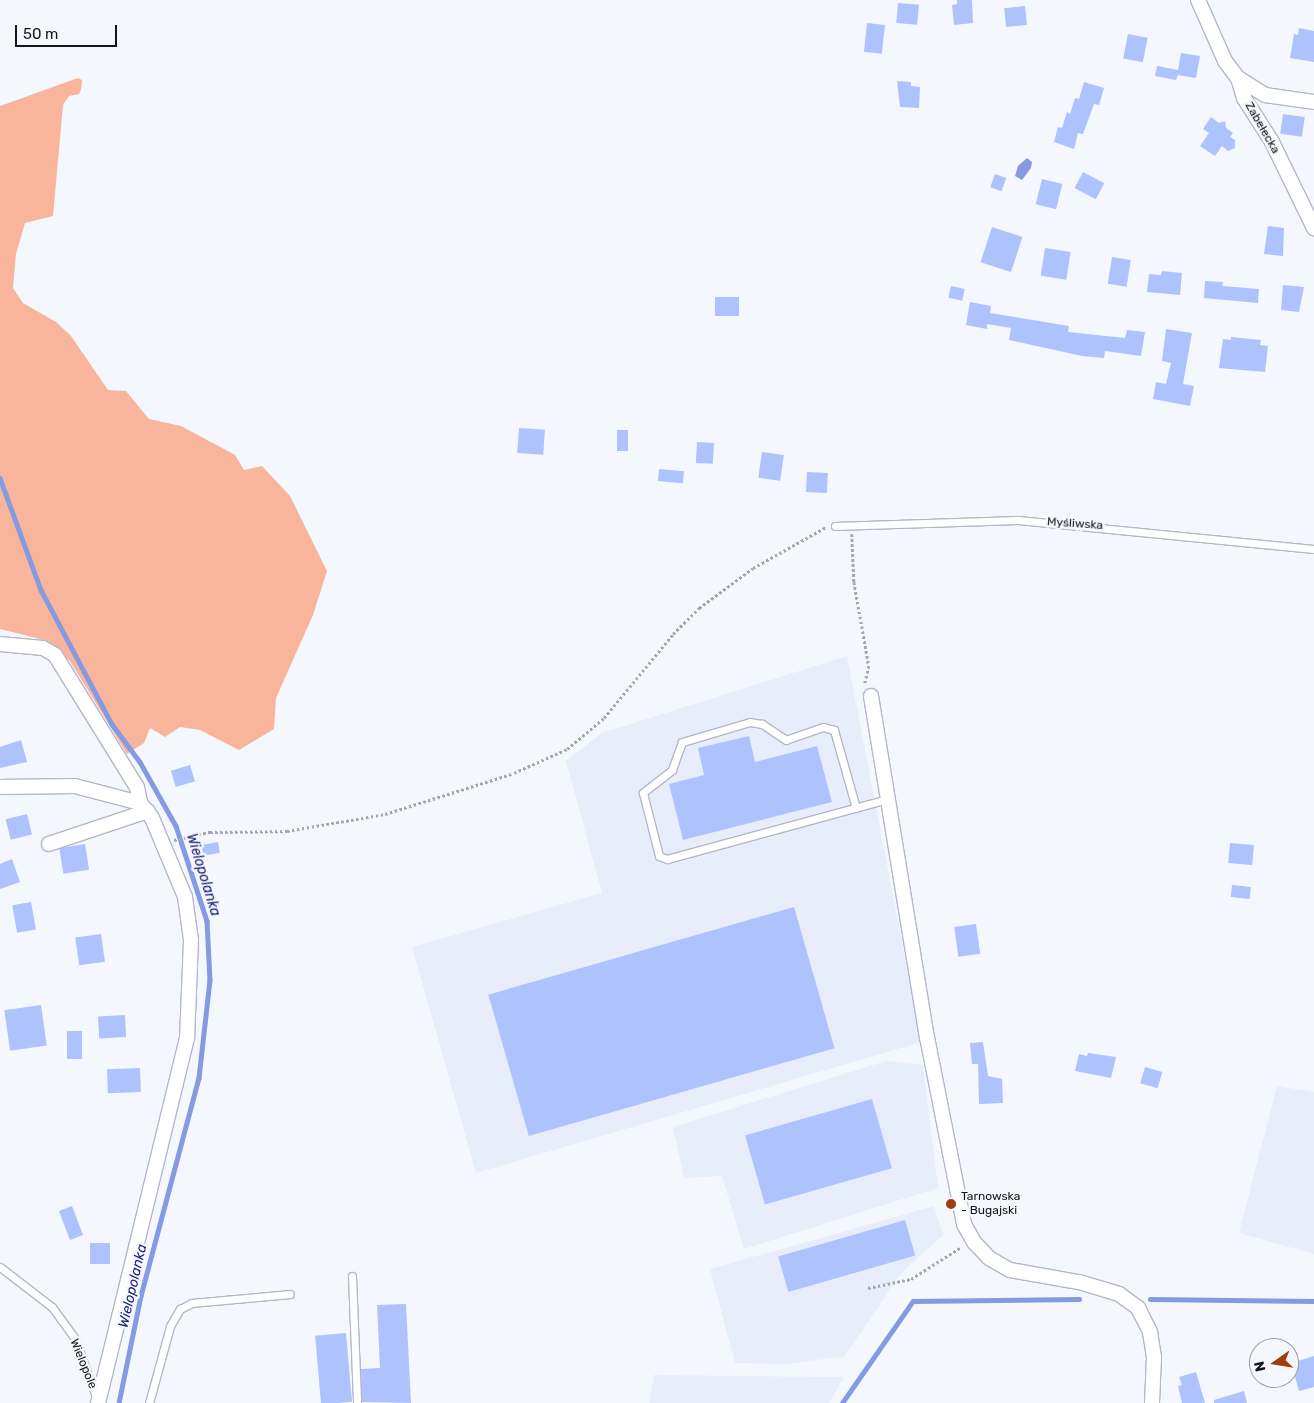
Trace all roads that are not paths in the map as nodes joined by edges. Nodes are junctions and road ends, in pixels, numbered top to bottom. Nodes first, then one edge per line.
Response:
1 (1198, 0) edge
2 (1238, 78) junction
3 (1314, 102) edge
4 (1314, 228) edge
5 (835, 526) road end
6 (1314, 549) edge
7 (0, 644) edge
8 (870, 696) road end
9 (0, 787) edge
10 (888, 800) junction
11 (144, 807) junction
12 (856, 808) junction
13 (49, 844) dead end
14 (0, 1267) edge
15 (352, 1276) dead end
16 (290, 1294) dead end
17 (98, 1402) edge
18 (149, 1403) edge
19 (357, 1403) edge
20 (1152, 1403) edge

1 - 2 street, Zabełecka
2 - 3 street
2 - 4 street, Zabełecka
5 - 6 lane, Myśliwska
7 - 11 street
8 - 10 street
9 - 11 street
10 - 12 lane
10 - 20 street
11 - 13 street
11 - 17 street
12 - 12 lane
14 - 17 lane, Wielopole
15 - 19 lane
16 - 18 lane

